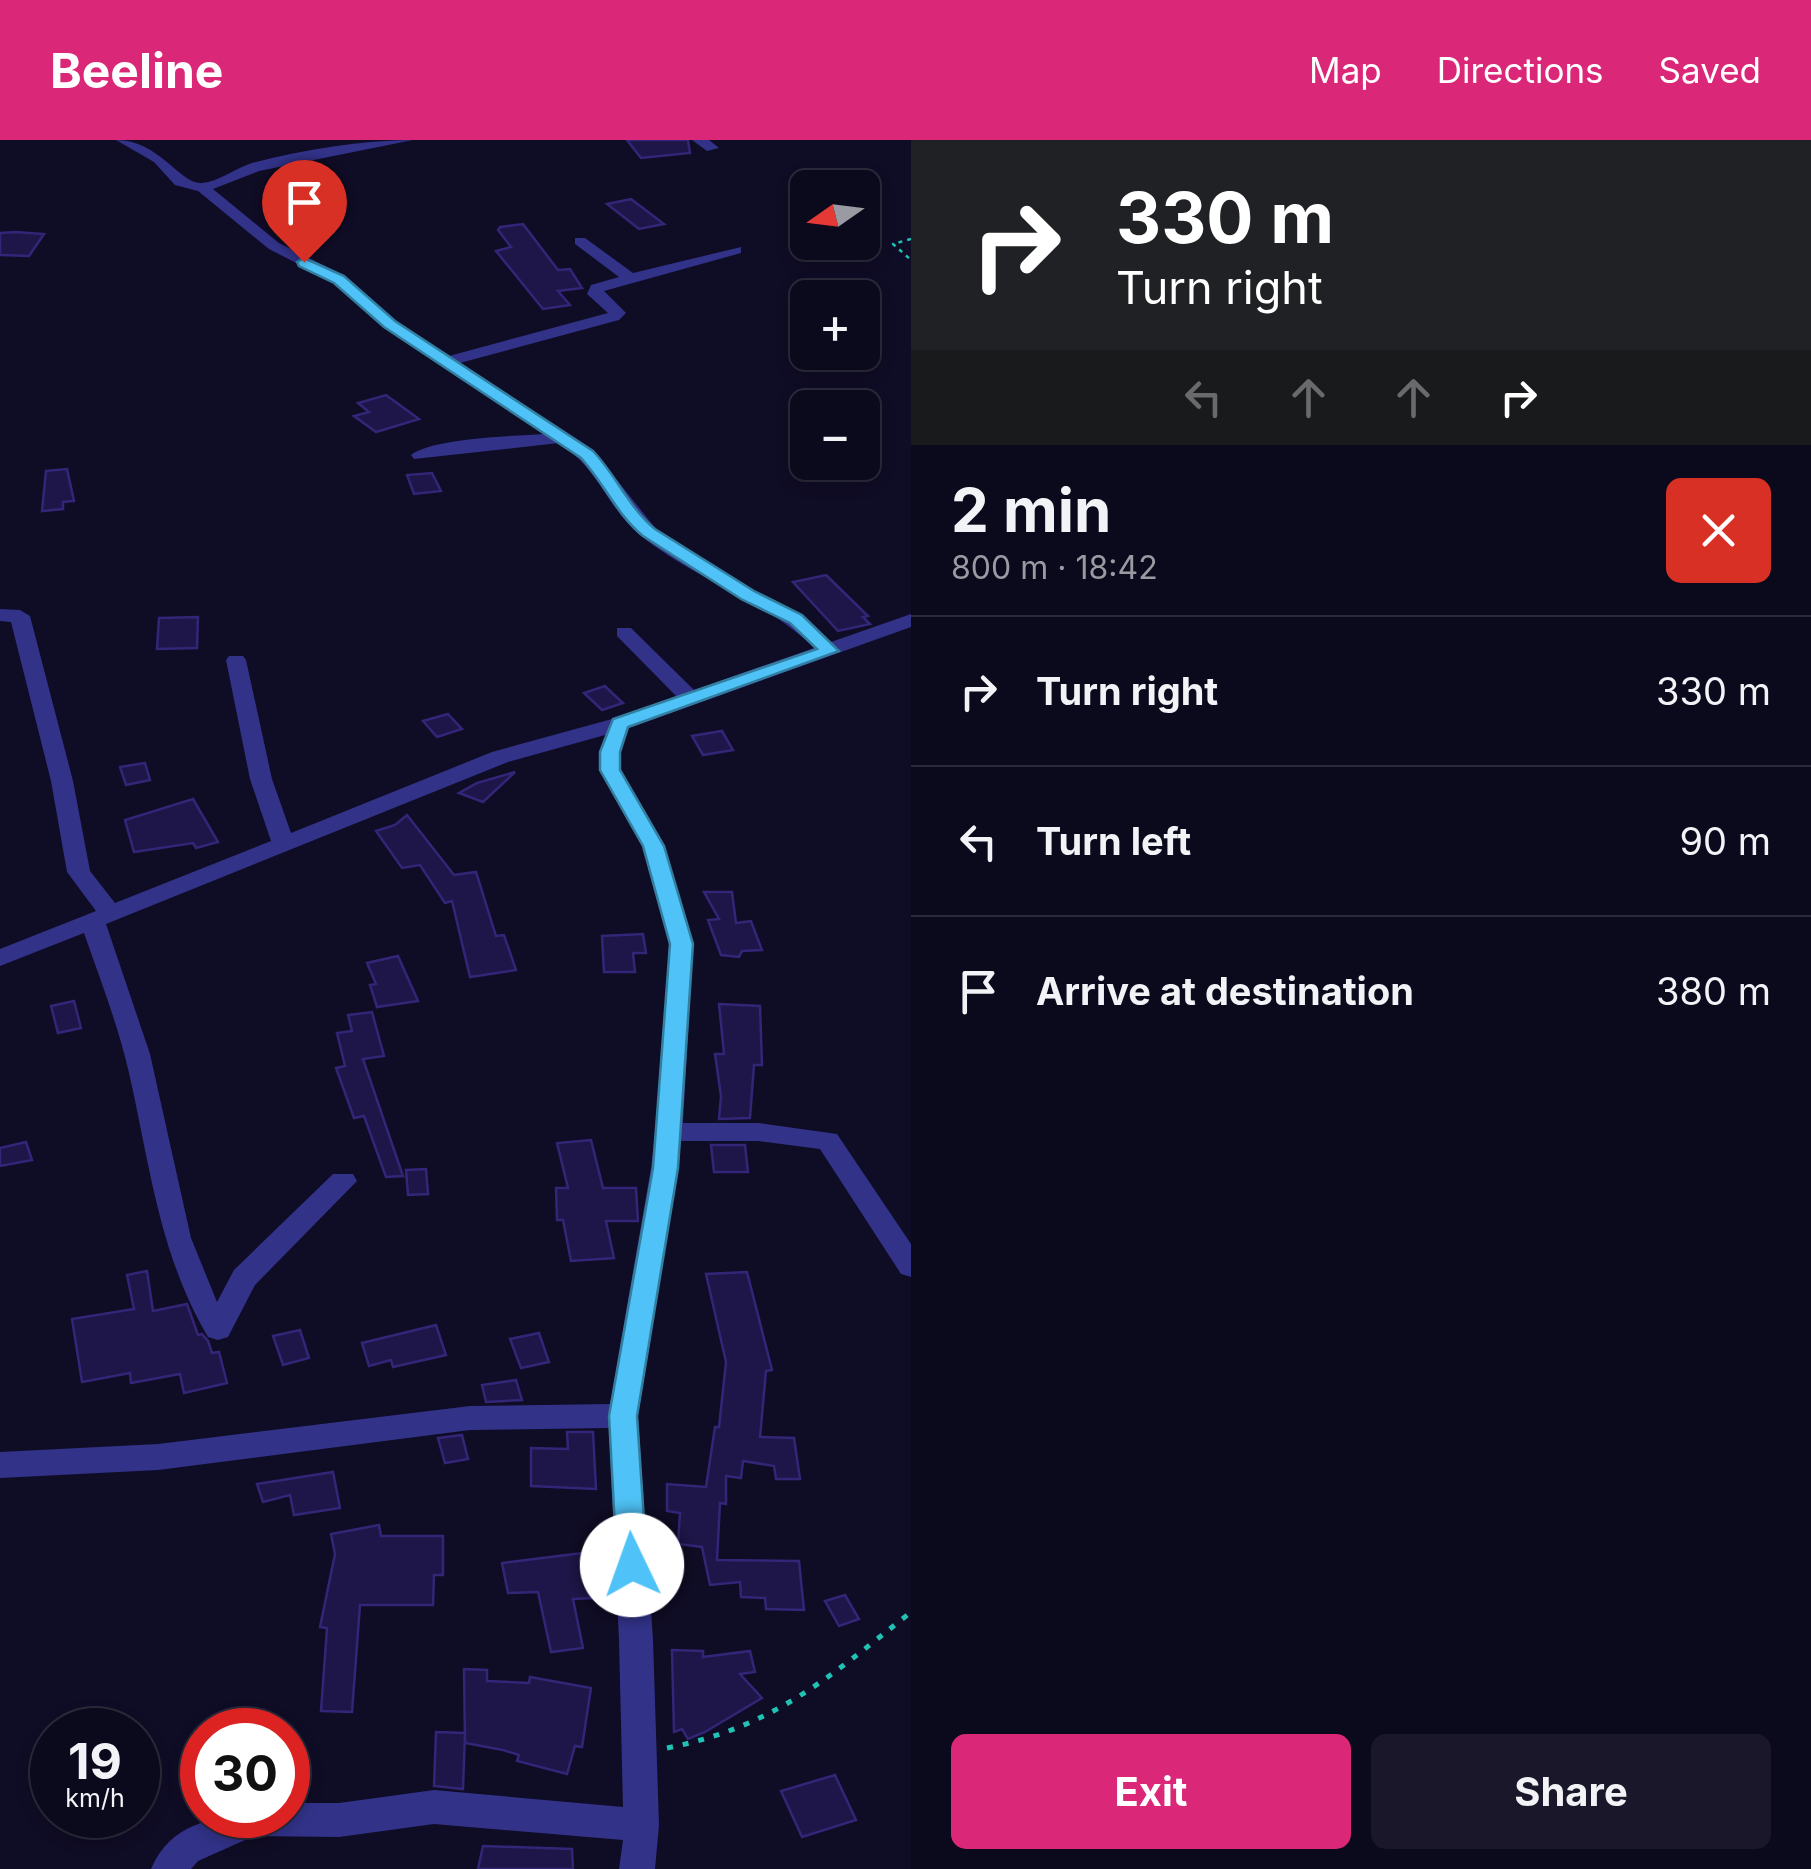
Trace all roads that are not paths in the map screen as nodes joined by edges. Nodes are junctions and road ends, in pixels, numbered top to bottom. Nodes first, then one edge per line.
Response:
1 (123, 140) edge
2 (406, 140) edge
3 (202, 188) junction
4 (580, 241) dead end
5 (736, 250) dead end
6 (631, 279) junction
7 (444, 362) junction
8 (560, 438) junction
9 (420, 455) dead end
10 (0, 615) edge
11 (911, 620) edge
12 (624, 632) dead end
13 (829, 651) junction
14 (236, 660) dead end
15 (690, 698) junction
16 (620, 724) junction
17 (283, 842) junction
18 (100, 916) junction
19 (0, 958) edge
20 (669, 1132) junction
21 (344, 1181) dead end
22 (911, 1266) edge
23 (623, 1416) junction
24 (0, 1465) edge
25 (641, 1825) junction
26 (169, 1869) edge
27 (637, 1869) edge

1 - 3 street
2 - 3 street
3 - 7 street
4 - 6 street
5 - 6 street
6 - 7 street
7 - 8 street
8 - 9 street
8 - 13 street
10 - 18 street
11 - 13 street
12 - 15 street
13 - 15 street
14 - 17 street
15 - 16 street
16 - 17 street
16 - 20 street
17 - 18 street
18 - 19 street
18 - 21 street
20 - 22 street
20 - 23 street
23 - 24 street
23 - 25 street
25 - 26 street
25 - 27 street

